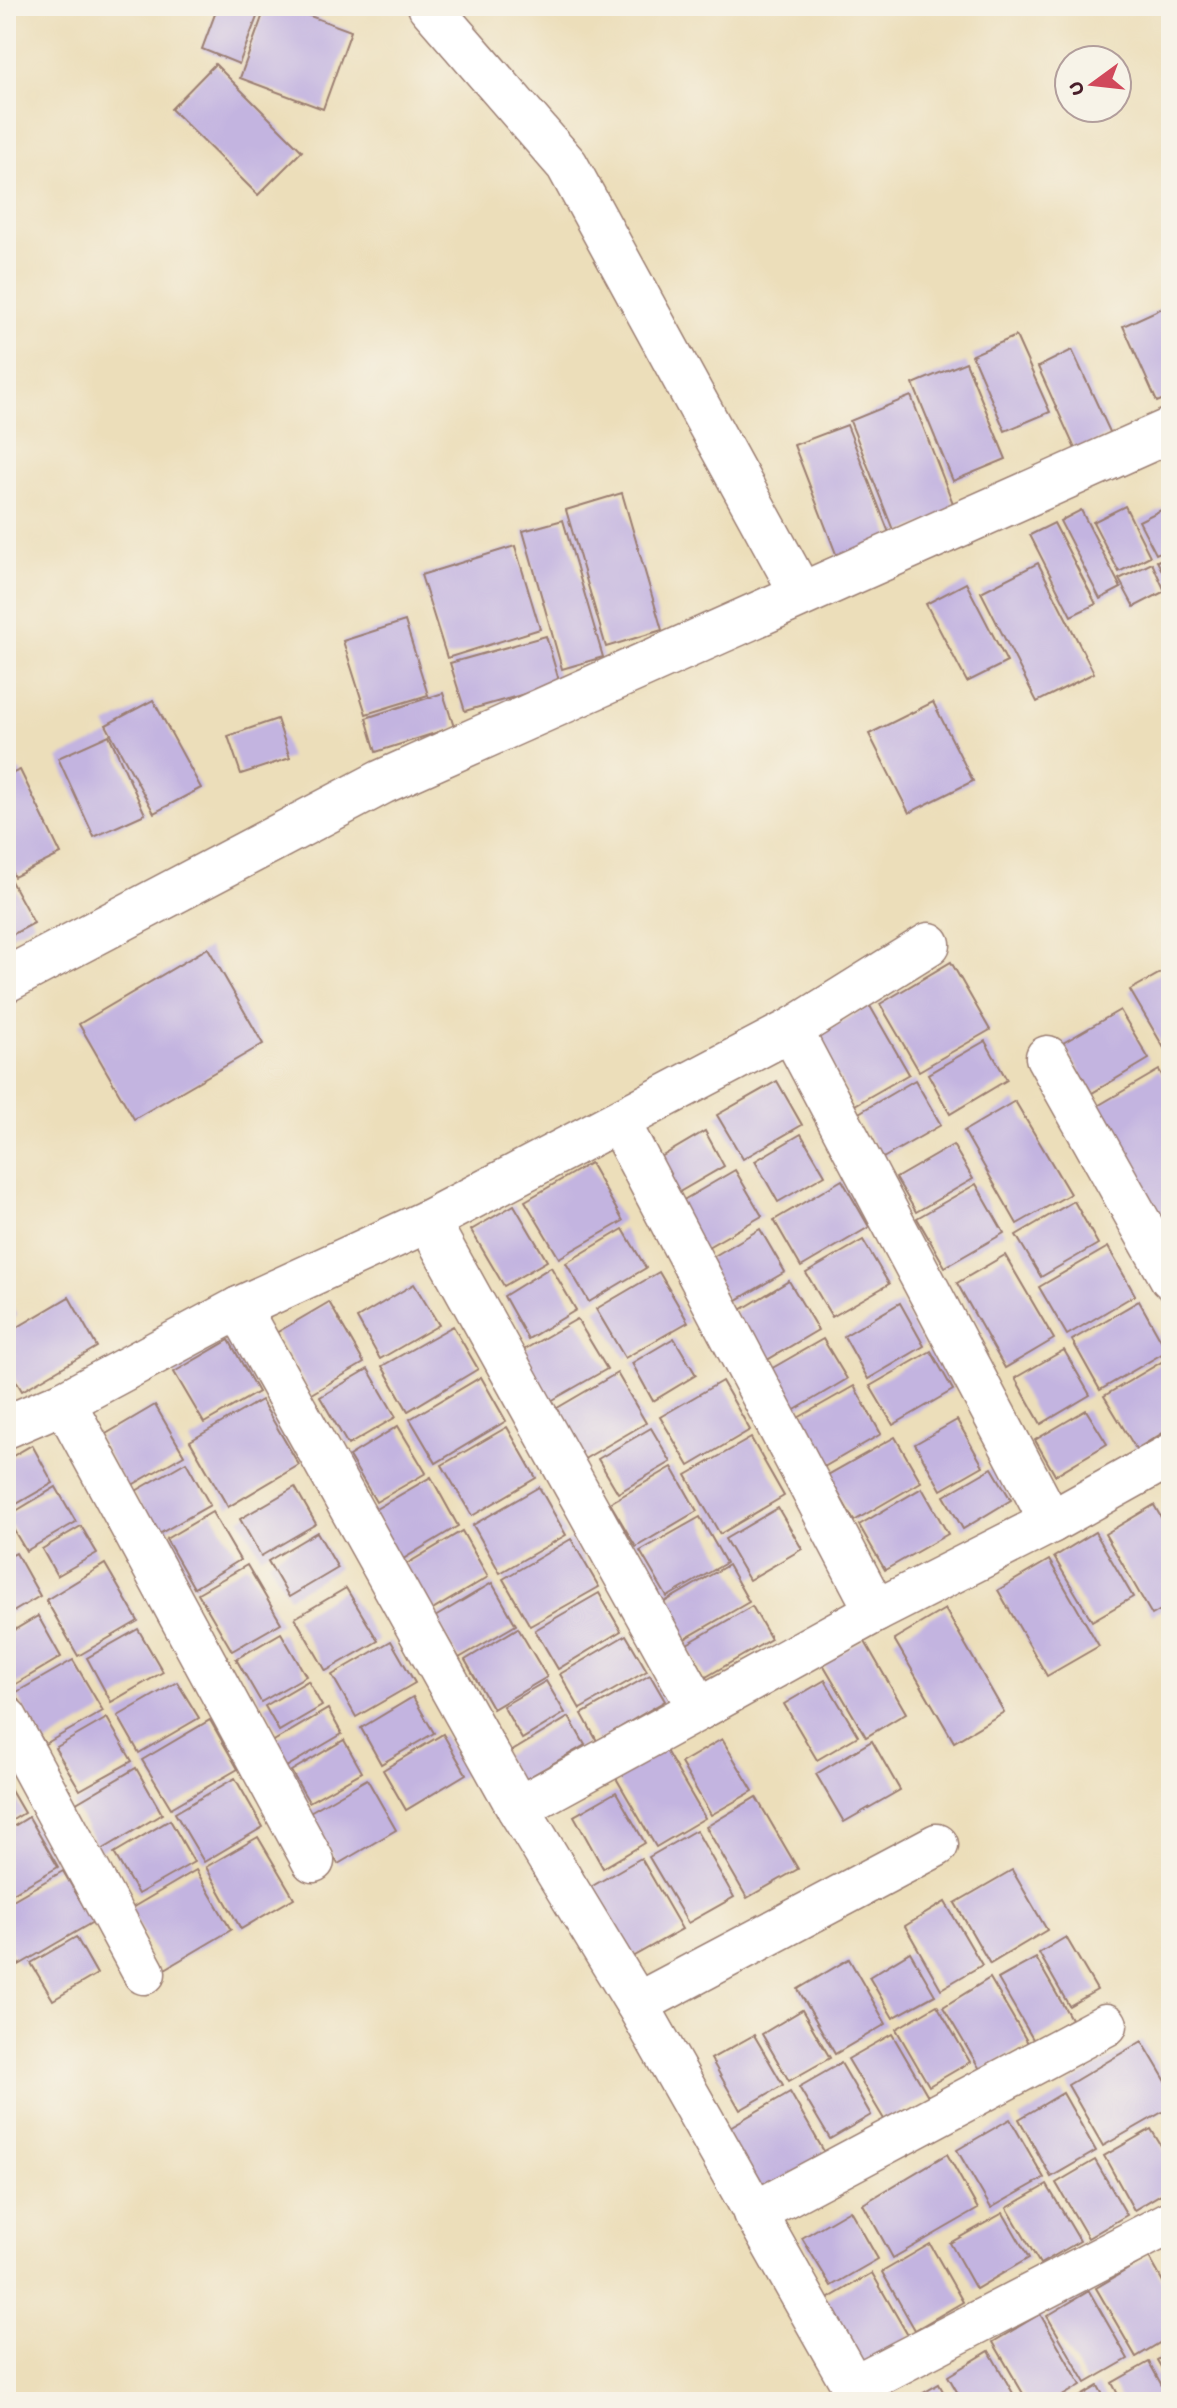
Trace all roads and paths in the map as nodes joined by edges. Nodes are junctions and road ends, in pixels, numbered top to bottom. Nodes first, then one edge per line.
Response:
1 (429, 6) edge
2 (1171, 430) edge
3 (802, 595) junction
4 (929, 944) dead end
5 (6, 980) edge
6 (791, 1030) junction
7 (1047, 1057) dead end
8 (618, 1121) junction
9 (428, 1221) junction
10 (1171, 1278) edge
11 (239, 1308) junction
12 (64, 1402) junction
13 (6, 1427) edge
14 (1171, 1455) edge
15 (1051, 1522) junction
16 (876, 1611) junction
17 (699, 1709) junction
18 (6, 1718) edge
19 (518, 1808) junction
20 (937, 1845) dead end
21 (313, 1861) dead end
22 (144, 1973) dead end
23 (637, 2004) junction
24 (1106, 2025) dead end
25 (754, 2213) junction
26 (1171, 2222) edge
27 (857, 2395) edge

1 - 3 street
2 - 3 street
3 - 5 street
4 - 6 street
6 - 8 street
6 - 15 street
7 - 10 street
8 - 9 street
8 - 16 street
9 - 11 street
9 - 17 street
11 - 12 street
11 - 19 street
12 - 13 street
12 - 21 street
14 - 15 street
15 - 16 street
16 - 17 street
17 - 19 street
18 - 22 street
19 - 23 street
20 - 23 street
23 - 25 street
24 - 25 street
25 - 27 street
26 - 27 street

